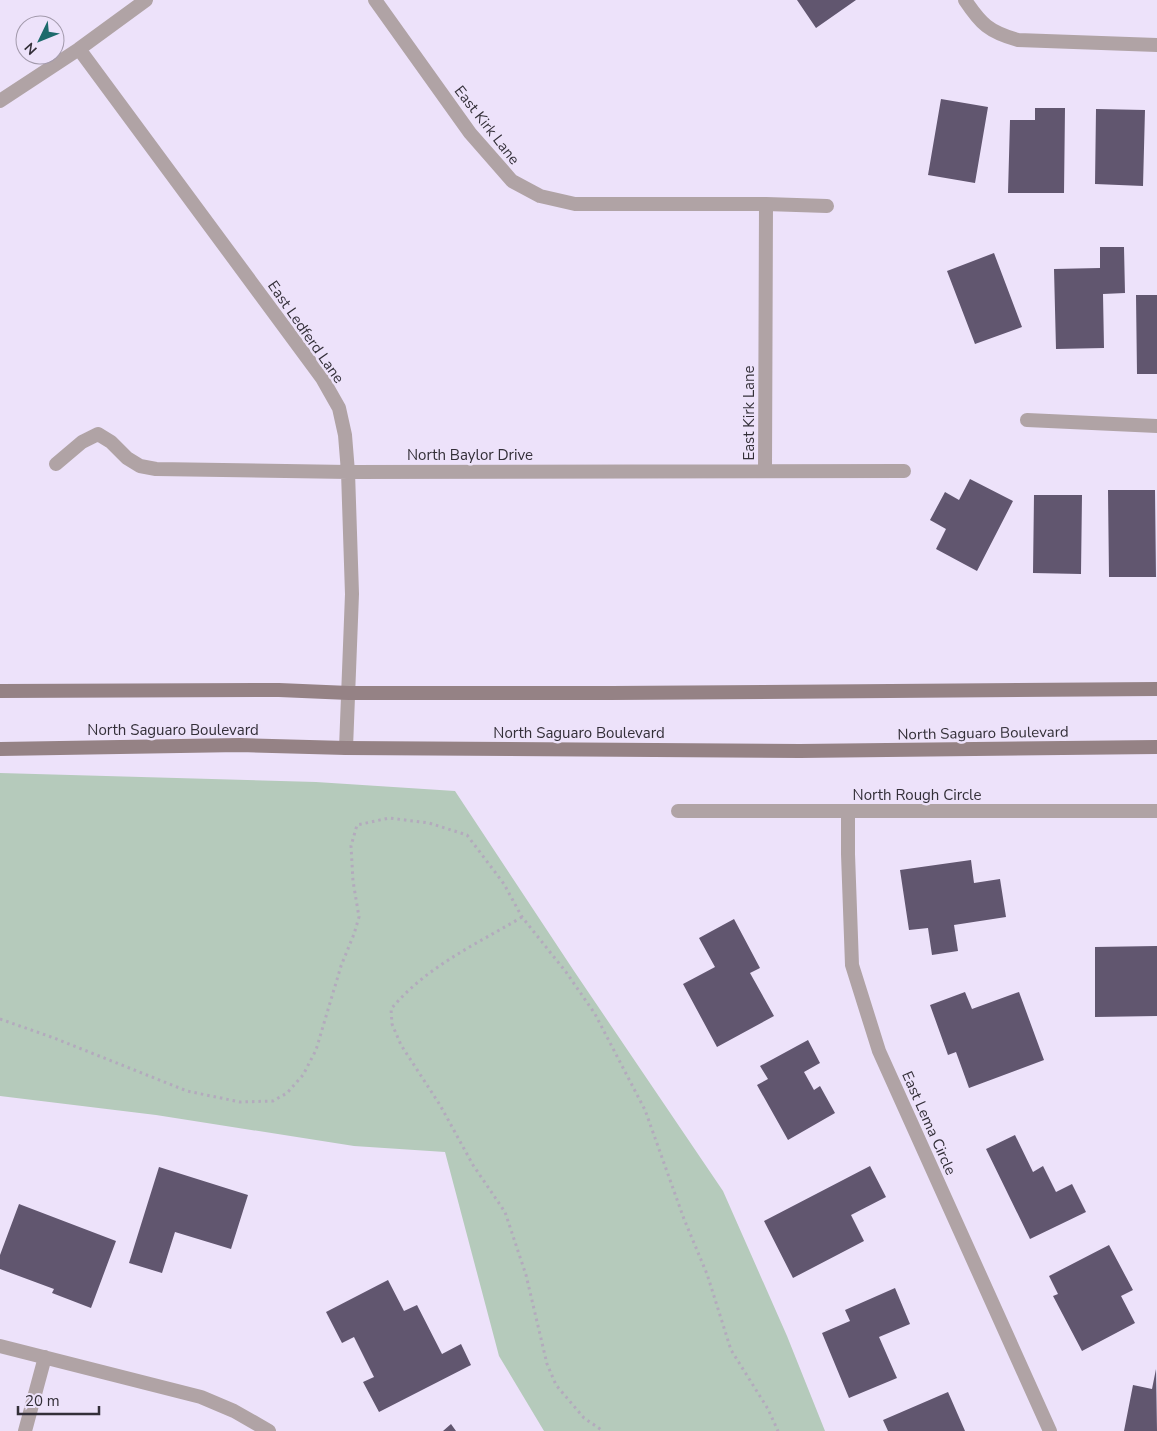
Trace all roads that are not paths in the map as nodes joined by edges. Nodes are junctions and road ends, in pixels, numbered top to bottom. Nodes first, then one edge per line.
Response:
1 (146, 0) edge
2 (374, 0) edge
3 (965, 0) edge
4 (1157, 45) edge
5 (79, 49) junction
6 (0, 101) edge
7 (766, 204) junction
8 (827, 206) dead end
9 (1027, 420) dead end
10 (1157, 426) edge
11 (56, 464) dead end
12 (765, 471) junction
13 (904, 471) dead end
14 (348, 472) junction
15 (1157, 689) edge
16 (0, 691) edge
17 (349, 692) junction
18 (1157, 747) edge
19 (346, 748) junction
20 (0, 749) edge
21 (678, 811) dead end
22 (848, 811) junction
23 (1157, 811) edge
24 (0, 1346) edge
25 (45, 1357) junction
26 (25, 1431) edge
27 (269, 1431) edge
28 (1050, 1431) edge

1 - 5 street
2 - 7 street, East Kirk Lane
3 - 4 street
5 - 6 street
5 - 14 street, East Ledferd Lane
7 - 8 street, East Kirk Lane
7 - 12 street, East Kirk Lane
9 - 10 street
11 - 14 street, North Baylor Drive
12 - 13 street, North Baylor Drive
12 - 14 street, North Baylor Drive
14 - 17 street, East Ledferd Lane
15 - 17 main road
16 - 17 main road
17 - 19 street, East Ledferd Lane
18 - 19 main road, North Saguaro Boulevard
19 - 20 main road, North Saguaro Boulevard
21 - 22 street, North Rough Circle
22 - 23 street, North Rough Circle
22 - 28 street, East Lema Circle
24 - 25 street
25 - 26 street
25 - 27 street

